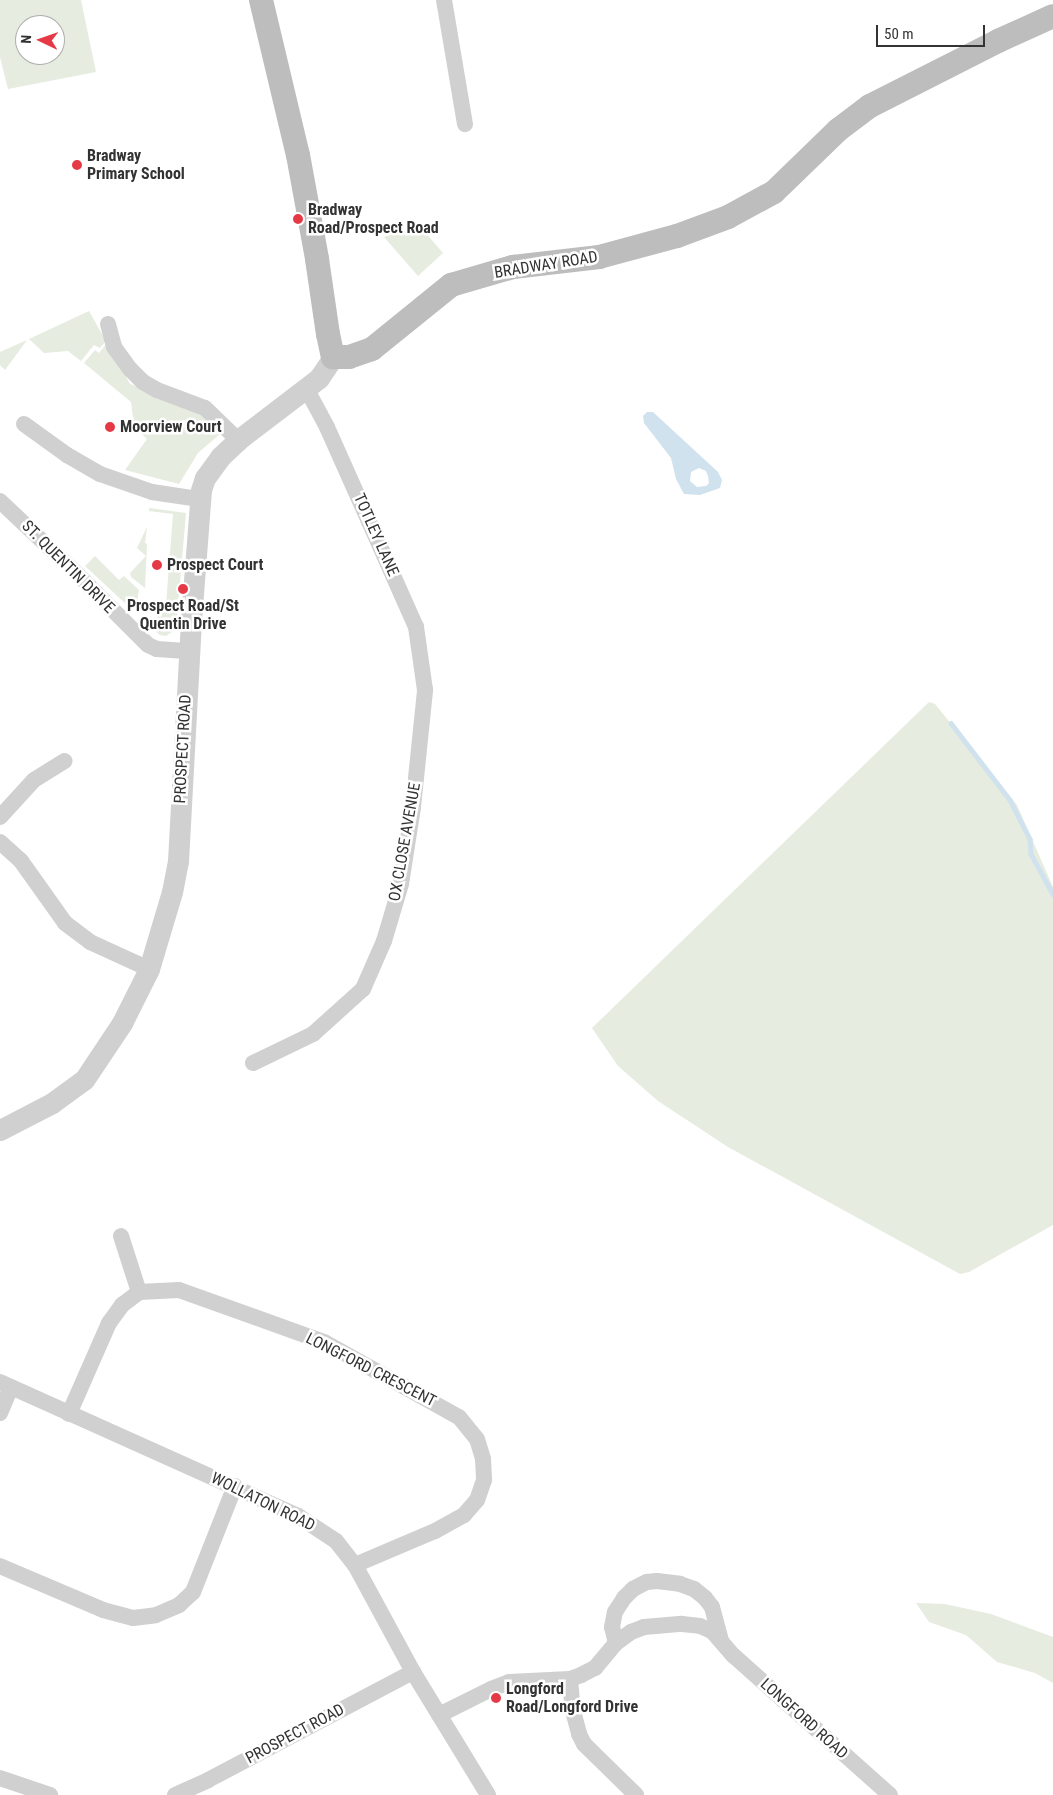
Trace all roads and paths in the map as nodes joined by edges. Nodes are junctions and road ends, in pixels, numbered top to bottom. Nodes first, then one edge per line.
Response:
1 (261, 0) edge
2 (444, 0) edge
3 (1053, 16) edge
4 (465, 124) dead end
5 (108, 324) dead end
6 (333, 357) junction
7 (306, 388) junction
8 (24, 424) dead end
9 (238, 440) junction
10 (199, 499) junction
11 (0, 501) edge
12 (189, 651) junction
13 (425, 690) joint
14 (64, 761) dead end
15 (0, 817) edge
16 (0, 842) edge
17 (149, 968) junction
18 (263, 1063) dead end
19 (0, 1130) edge
20 (121, 1236) dead end
21 (139, 1292) junction
22 (5, 1385) edge
23 (0, 1413) edge
24 (69, 1414) junction
25 (235, 1486) junction
26 (355, 1565) junction
27 (0, 1566) edge
28 (721, 1640) junction
29 (616, 1643) junction
30 (413, 1672) junction
31 (570, 1679) junction
32 (439, 1715) junction
33 (0, 1778) edge
34 (39, 1794) edge
35 (175, 1795) edge
36 (488, 1795) edge
37 (636, 1795) edge
38 (890, 1795) edge

1 - 6 main road
2 - 4 street
3 - 6 main road, BRADWAY ROAD
5 - 9 street
6 - 7 street, PROSPECT ROAD
7 - 9 street, PROSPECT ROAD
7 - 13 street, TOTLEY LANE
8 - 10 street
9 - 10 street, PROSPECT ROAD
10 - 12 street, PROSPECT ROAD
11 - 12 street, ST. QUENTIN DRIVE
12 - 17 street, PROSPECT ROAD
13 - 18 street, OX CLOSE AVENUE
14 - 15 street
16 - 17 street
17 - 19 street, PROSPECT ROAD
20 - 21 street
21 - 24 street
21 - 26 street, LONGFORD CRESCENT
22 - 23 street
22 - 24 street, WOLLATON ROAD
24 - 25 street, WOLLATON ROAD
25 - 26 street, WOLLATON ROAD
25 - 27 street
26 - 30 street, WOLLATON ROAD
28 - 29 street, LONGFORD ROAD
28 - 29 street, LONGFORD ROAD
28 - 38 street, LONGFORD ROAD
29 - 31 street, LONGFORD ROAD
30 - 32 street, WOLLATON ROAD
30 - 35 street, PROSPECT ROAD
31 - 32 street, LONGFORD ROAD
31 - 37 street
32 - 36 street, WOLLATON ROAD
33 - 34 street

